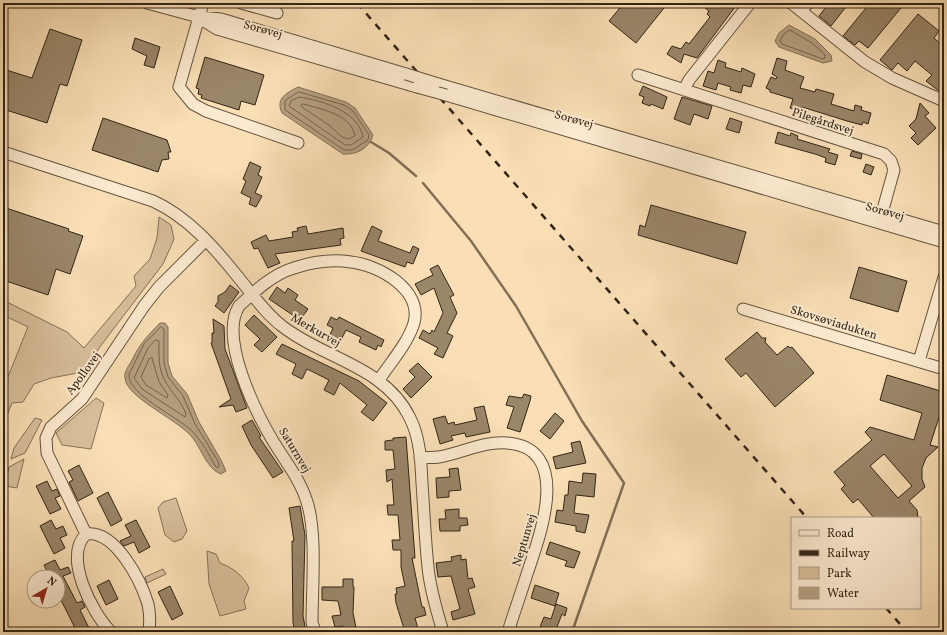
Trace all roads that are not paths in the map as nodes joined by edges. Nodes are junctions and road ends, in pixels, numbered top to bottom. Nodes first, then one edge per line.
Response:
1 (147, 3) edge
2 (203, 3) edge
3 (241, 3) edge
4 (750, 3) edge
5 (791, 3) edge
6 (805, 7) edge
7 (278, 13) dead end
8 (199, 18) junction
9 (638, 75) dead end
10 (684, 90) junction
11 (944, 101) edge
12 (298, 143) dead end
13 (3, 152) edge
14 (880, 218) junction
15 (944, 232) edge
16 (206, 240) junction
17 (944, 242) edge
18 (944, 277) edge
19 (252, 294) junction
20 (743, 308) dead end
21 (919, 361) junction
22 (944, 368) edge
23 (378, 380) junction
24 (420, 458) junction
25 (86, 534) junction
26 (111, 632) edge
27 (149, 632) edge
28 (315, 632) edge
29 (443, 632) edge
30 (508, 632) edge

1 - 8 street, Sorøvej
2 - 8 street
3 - 7 street, Sorøvej
4 - 10 street
5 - 6 street
6 - 11 street
8 - 12 street
8 - 14 street, Sorøvej, bridge
8 - 14 street, Sorøvej, bridge
9 - 10 street, Pilegårdsvej
10 - 14 street, Pilegårdsvej
13 - 16 street, Merkurvej
14 - 15 street, Sorøvej
14 - 17 street, Sorøvej
16 - 19 street, Merkurvej
16 - 25 street, Apollovej
18 - 21 street
19 - 23 street, Merkurvej
19 - 23 street, Saturnvej
19 - 28 street, Saturnvej
20 - 21 street, Skovsøviadukten
21 - 22 street, Skovsøviadukten
23 - 24 street, Merkurvej
24 - 29 street, Merkurvej
24 - 30 street, Neptunvej
25 - 26 street
25 - 27 street

